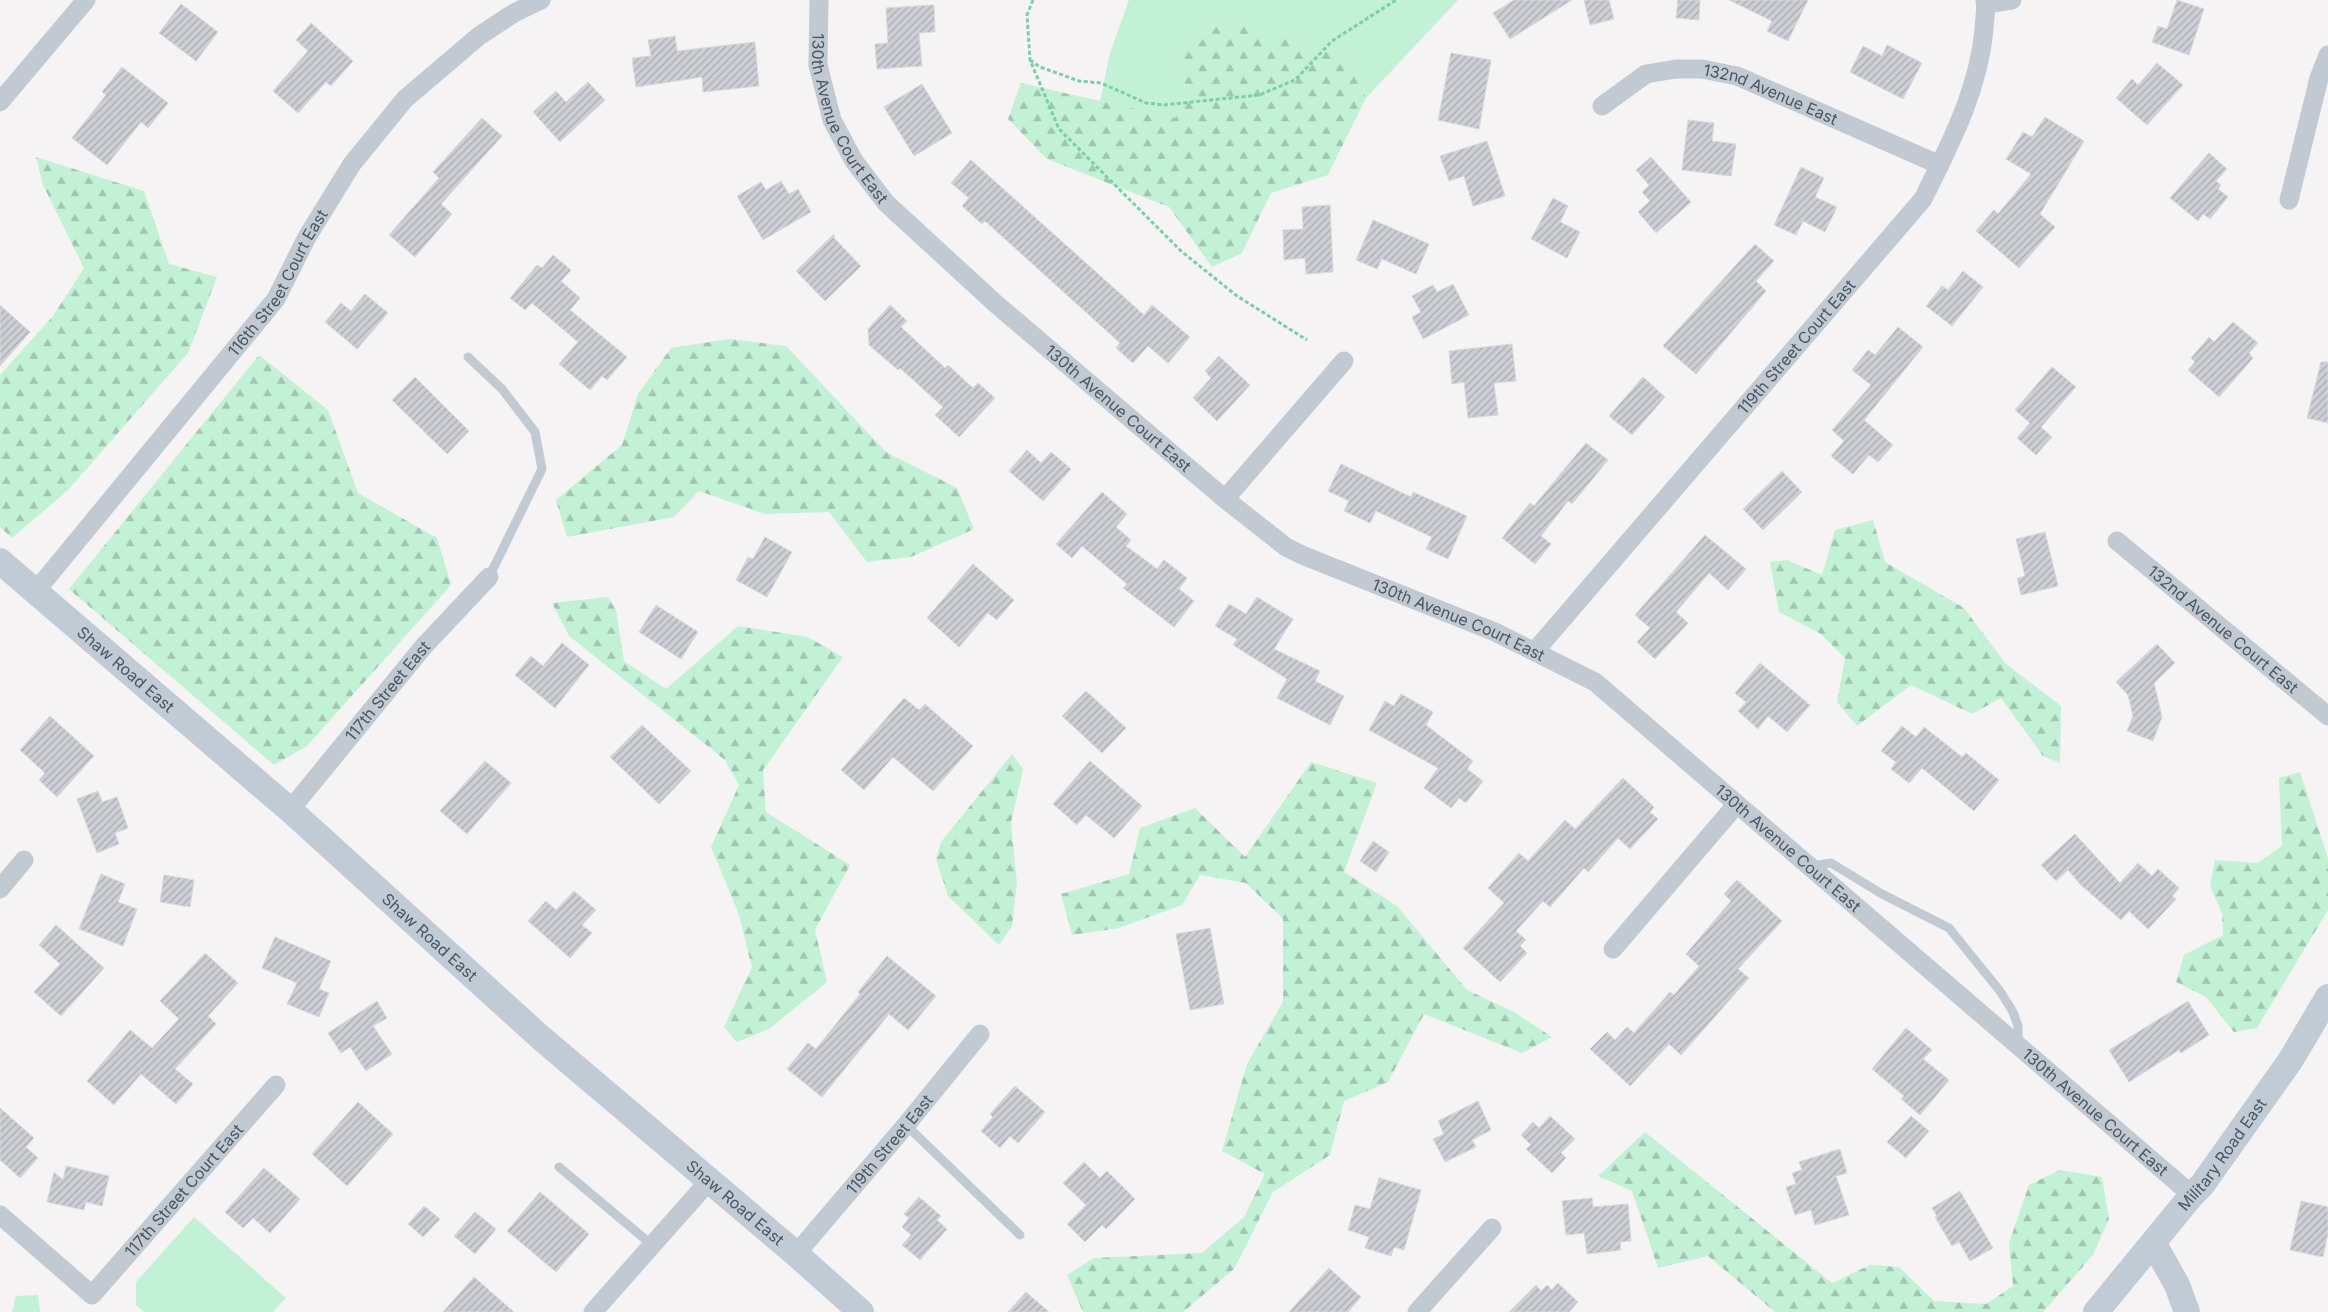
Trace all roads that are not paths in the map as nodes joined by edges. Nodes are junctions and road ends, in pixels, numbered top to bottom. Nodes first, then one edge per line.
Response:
1 (86, 0) edge
2 (541, 0) edge
3 (819, 0) edge
4 (2012, 0) edge
5 (1985, 2) edge
6 (2328, 56) edge
7 (0, 102) edge
8 (1602, 106) dead end
9 (1940, 165) junction
10 (2288, 200) dead end
11 (468, 356) dead end
12 (1344, 362) dead end
13 (1225, 499) junction
14 (2117, 541) dead end
15 (0, 561) edge
16 (489, 577) joint
17 (35, 592) junction
18 (1535, 651) junction
19 (2328, 716) edge
20 (1736, 805) junction
21 (290, 810) junction
22 (24, 860) dead end
23 (1809, 867) junction
24 (0, 888) edge
25 (1613, 949) dead end
26 (2328, 997) edge
27 (980, 1034) dead end
28 (2018, 1046) junction
29 (276, 1085) dead end
30 (906, 1126) junction
31 (559, 1167) dead end
32 (709, 1181) junction
33 (2192, 1195) junction
34 (0, 1215) edge
35 (1492, 1228) dead end
36 (1020, 1235) dead end
37 (2154, 1244) junction
38 (652, 1245) junction
39 (796, 1254) junction
40 (593, 1312) edge
41 (861, 1312) edge
42 (1417, 1312) edge
43 (2096, 1312) edge
44 (2187, 1312) edge

1 - 7 street
2 - 17 street, 116th Street Court East
3 - 13 street, 130th Avenue Court East
4 - 5 street
5 - 9 street, 119th Street Court East
6 - 10 street
8 - 9 street, 132nd Avenue East
9 - 18 street, 119th Street Court East
11 - 16 lane
12 - 13 street
13 - 18 street, 130th Avenue Court East
14 - 19 street, 132nd Avenue Court East
15 - 17 main road, Shaw Road East
16 - 21 street, 117th Street East
17 - 21 main road, Shaw Road East
18 - 20 street, 130th Avenue Court East
20 - 23 street, 130th Avenue Court East
20 - 25 street
21 - 32 main road, Shaw Road East
22 - 24 street
23 - 28 street, 130th Avenue Court East
23 - 28 lane
26 - 33 main road, Military Road East
27 - 30 street, 119th Street East
28 - 33 street, 130th Avenue Court East
29 - 34 street, 117th Street Court East
30 - 36 lane
30 - 39 street, 119th Street East
31 - 38 lane
32 - 38 street
32 - 39 main road, Shaw Road East
33 - 37 main road, Military Road East
35 - 42 street
37 - 43 main road, Military Road East
37 - 44 main road
38 - 40 street
39 - 41 main road, Shaw Road East

